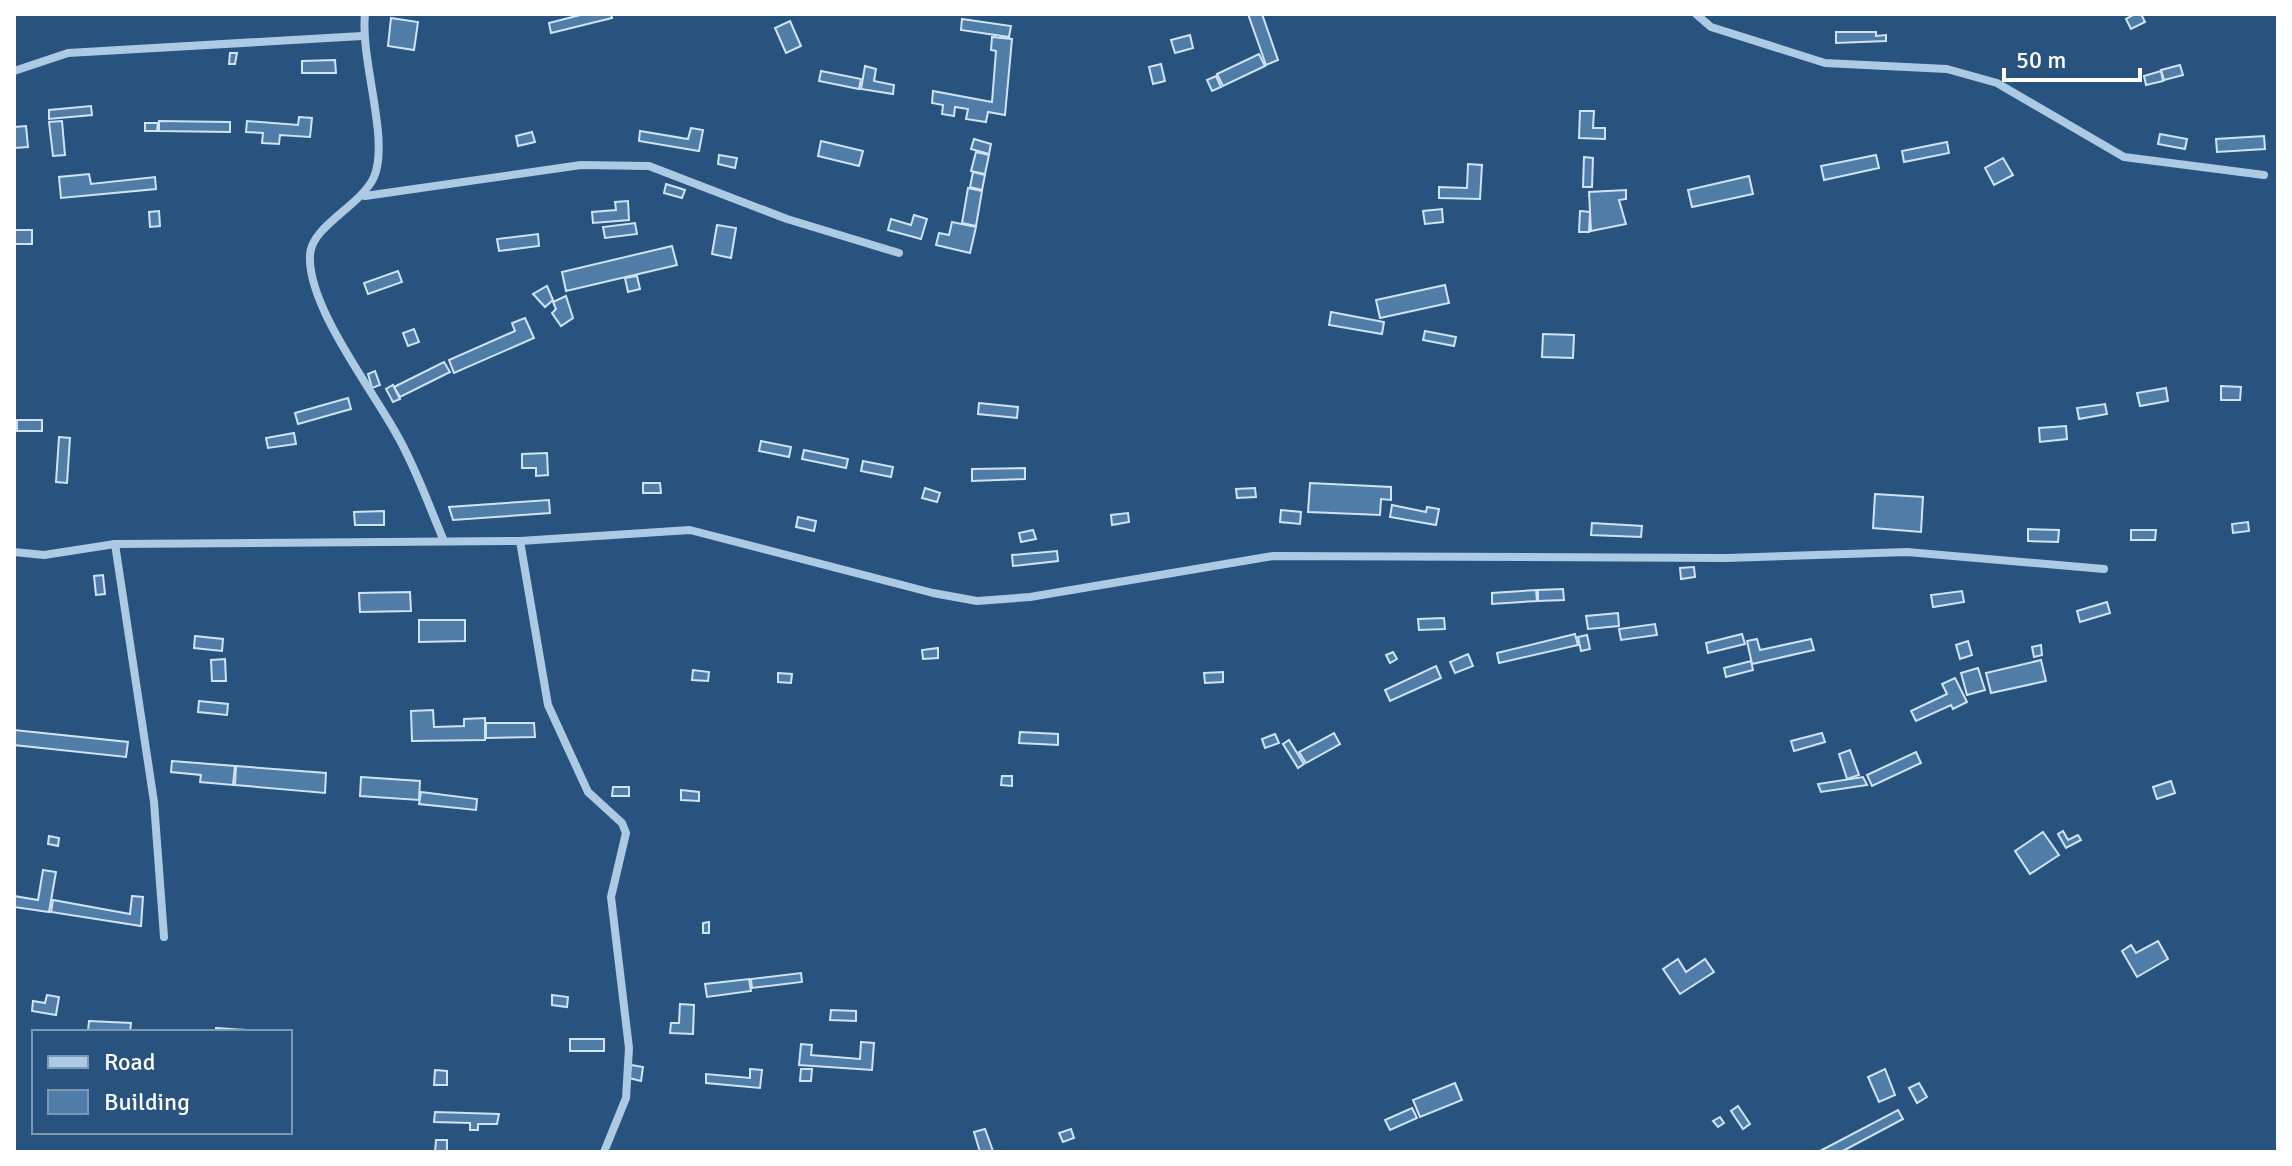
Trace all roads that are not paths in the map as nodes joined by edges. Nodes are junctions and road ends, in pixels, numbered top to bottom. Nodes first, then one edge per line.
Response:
1 (365, 14) edge
2 (1696, 14) edge
3 (362, 36) junction
4 (14, 71) edge
5 (2264, 175) dead end
6 (365, 196) junction
7 (899, 253) dead end
8 (444, 541) junction
9 (520, 541) junction
10 (115, 544) junction
11 (14, 552) edge
12 (2104, 569) dead end
13 (164, 937) dead end
14 (604, 1152) edge

1 - 3 street
2 - 5 street
3 - 4 street
3 - 6 street
6 - 7 street
6 - 8 street
8 - 9 street
8 - 10 street
9 - 12 street
9 - 14 street
10 - 11 street
10 - 13 street

